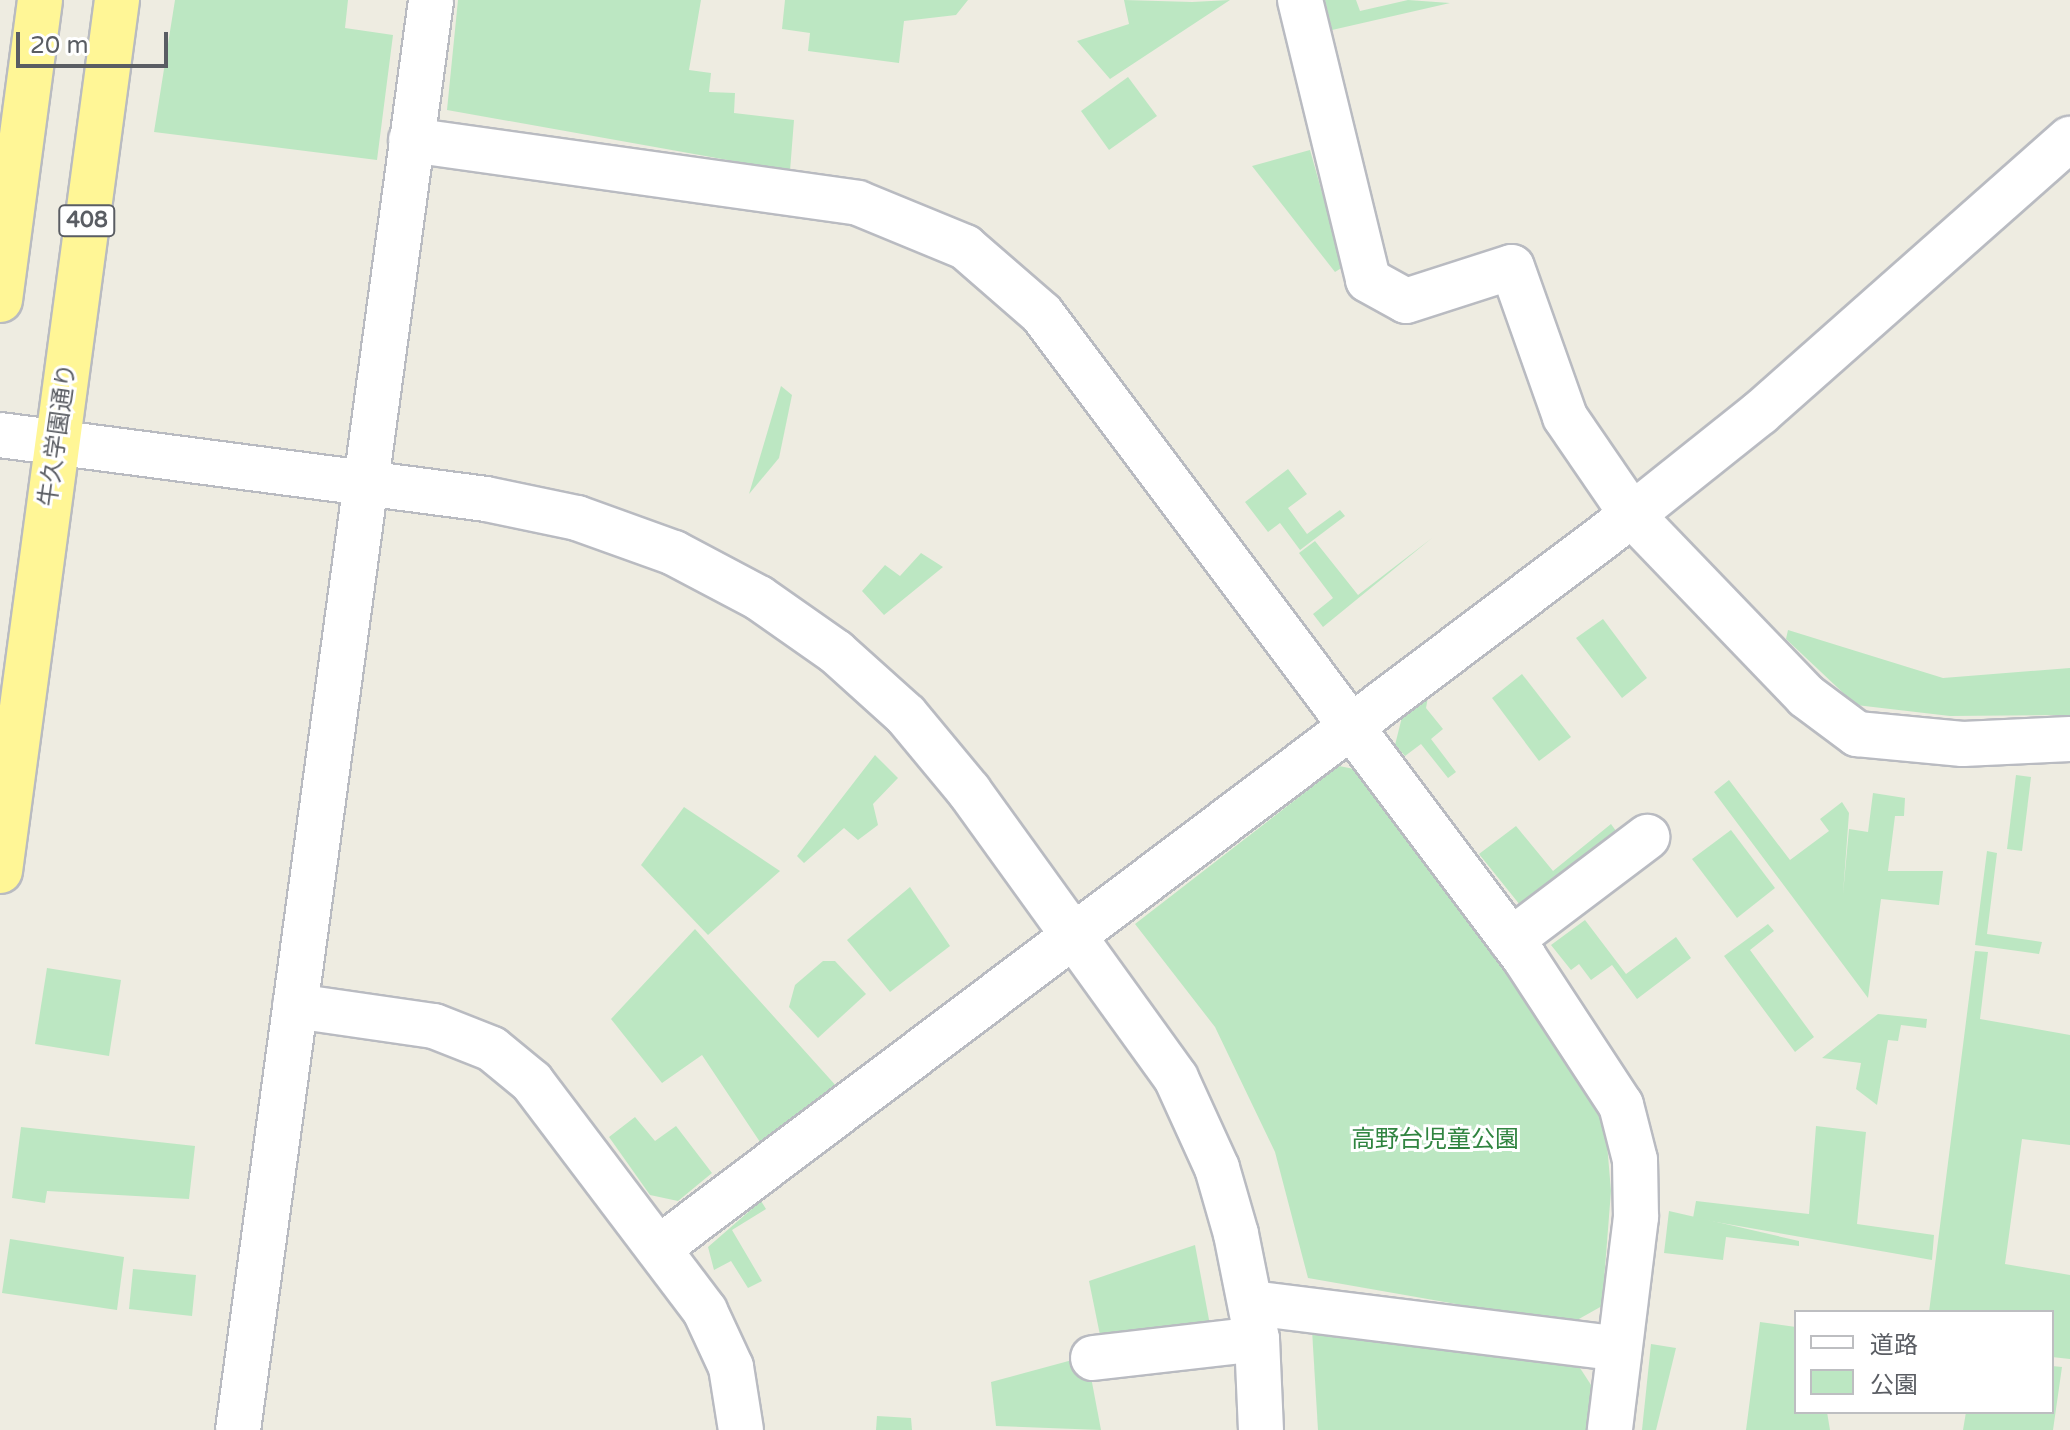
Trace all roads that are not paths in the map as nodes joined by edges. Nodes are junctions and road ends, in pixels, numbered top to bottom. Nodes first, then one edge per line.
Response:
1 (40, 0) edge
2 (117, 0) edge
3 (431, 0) edge
4 (1300, 0) edge
5 (2070, 139) edge
6 (411, 140) junction
7 (0, 300) edge
8 (0, 435) edge
9 (58, 441) junction
10 (362, 481) junction
11 (1632, 515) junction
12 (1353, 725) junction
13 (2070, 739) edge
14 (1647, 837) dead end
15 (0, 871) edge
16 (1076, 934) junction
17 (1511, 940) junction
18 (295, 1006) junction
19 (659, 1248) junction
20 (1255, 1321) junction
21 (1619, 1349) junction
22 (1093, 1358) dead end
23 (238, 1430) edge
24 (741, 1430) edge
25 (1261, 1430) edge
26 (1610, 1430) edge

1 - 7 highway
2 - 9 highway, 牛久学園通り / 408
3 - 6 street
4 - 11 street
5 - 11 street
6 - 10 street
6 - 12 street
8 - 9 street
9 - 10 street
9 - 15 highway, 牛久学園通り / 408
10 - 16 street
10 - 18 street
11 - 12 street
11 - 13 street
12 - 16 street
12 - 17 street
14 - 17 street
16 - 19 street
16 - 20 street
17 - 21 street
18 - 19 street
18 - 23 street
19 - 24 street
20 - 21 street
20 - 22 street
20 - 25 street
21 - 26 street

